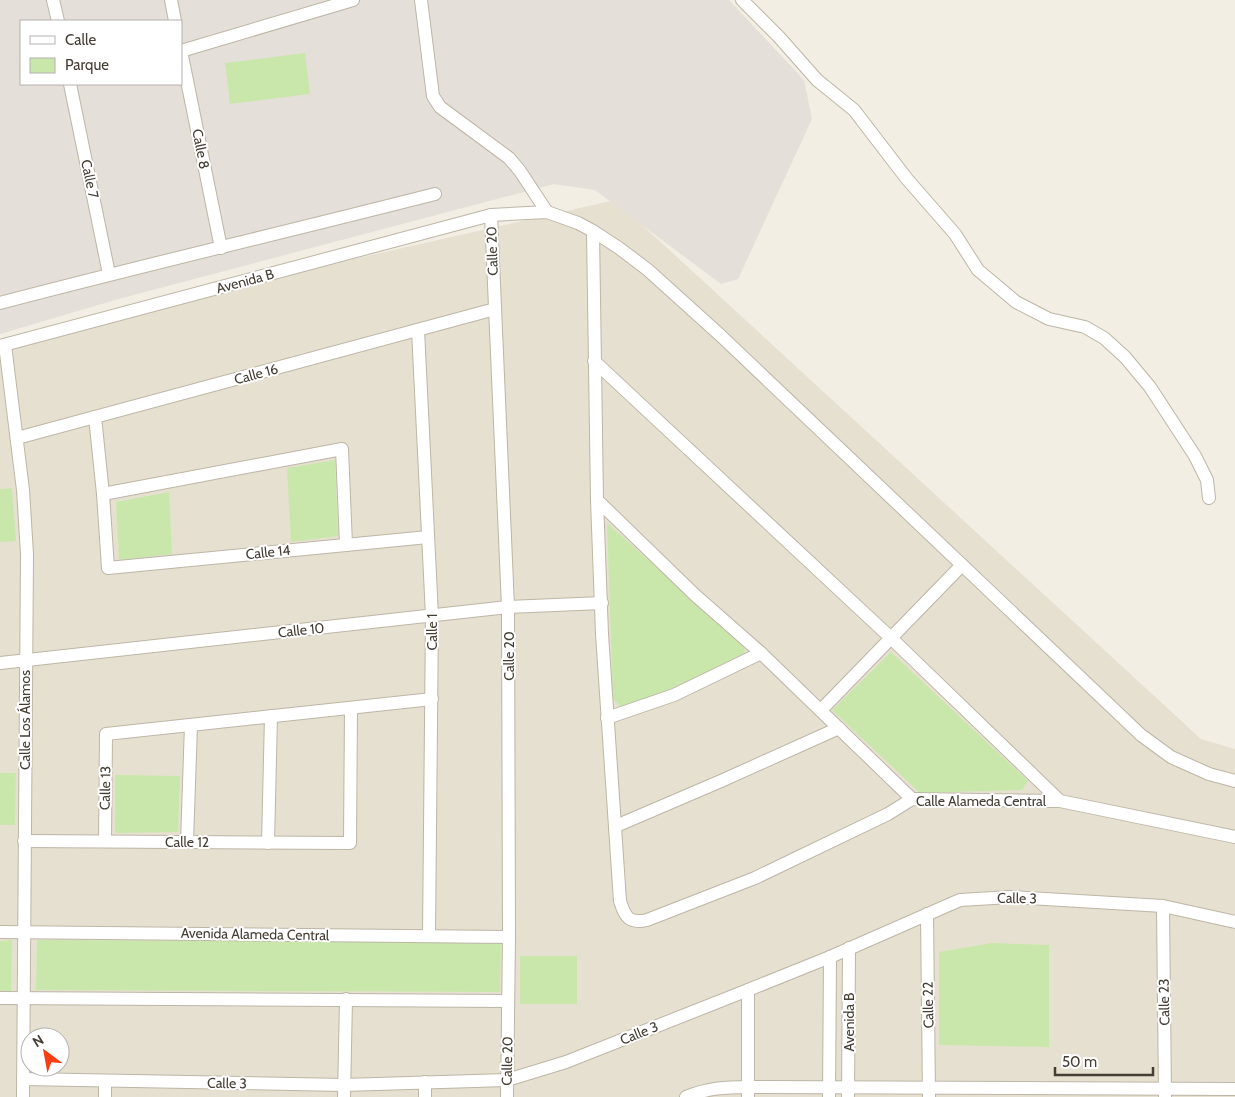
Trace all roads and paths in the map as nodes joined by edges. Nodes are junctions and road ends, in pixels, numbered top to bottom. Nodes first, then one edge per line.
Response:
1 (53, 0) edge
2 (171, 0) edge
3 (353, 0) edge
4 (420, 0) edge
5 (742, 0) edge
6 (333, 3) edge
7 (58, 20) edge
8 (175, 20) edge
9 (182, 51) edge
10 (182, 56) edge
11 (70, 85) edge
12 (435, 194) dead end
13 (546, 212) junction
14 (491, 215) junction
15 (593, 231) junction
16 (221, 248) junction
17 (109, 274) junction
18 (0, 304) edge
19 (495, 309) junction
20 (418, 330) junction
21 (3, 346) edge
22 (594, 361) junction
23 (95, 417) junction
24 (17, 438) junction
25 (103, 494) junction
26 (1209, 498) dead end
27 (597, 500) junction
28 (428, 537) junction
29 (346, 545) junction
30 (962, 565) junction
31 (602, 602) junction
32 (508, 608) junction
33 (432, 616) junction
34 (891, 638) junction
35 (762, 653) junction
36 (26, 661) junction
37 (0, 663) edge
38 (432, 699) junction
39 (351, 708) junction
40 (821, 710) junction
41 (271, 716) junction
42 (607, 718) junction
43 (191, 725) junction
44 (839, 728) junction
45 (1235, 781) edge
46 (912, 799) junction
47 (1060, 801) junction
48 (616, 826) junction
49 (1235, 836) edge
50 (24, 840) junction
51 (105, 841) junction
52 (187, 842) junction
53 (268, 842) junction
54 (1163, 906) junction
55 (927, 914) junction
56 (1235, 922) edge
57 (0, 932) edge
58 (24, 932) junction
59 (429, 935) junction
60 (509, 937) junction
61 (849, 948) junction
62 (830, 957) junction
63 (748, 990) junction
64 (0, 998) edge
65 (23, 998) junction
66 (346, 999) junction
67 (508, 1001) junction
68 (23, 1078) junction
69 (508, 1080) junction
70 (105, 1081) junction
71 (425, 1082) junction
72 (1235, 1089) edge
73 (344, 1091) edge
74 (748, 1092) edge
75 (829, 1092) edge
76 (848, 1092) edge
77 (929, 1092) edge
78 (1165, 1093) edge
79 (23, 1097) edge
80 (105, 1097) edge
81 (425, 1097) edge
82 (507, 1097) edge
83 (686, 1097) edge

1 - 7 street
2 - 8 street
3 - 6 street
4 - 13 street
5 - 26 street
6 - 9 street
10 - 16 street, Calle 8
11 - 17 street, Calle 7
12 - 16 street
13 - 14 street, Avenida B
13 - 15 street
14 - 19 street, Calle 20
14 - 21 street, Avenida B
15 - 22 street
15 - 30 street
16 - 17 street
17 - 18 street
19 - 20 street, Calle 16
19 - 32 street, Calle 20
20 - 23 street, Calle 16
20 - 28 street, Calle 1
21 - 24 street, Calle Los Álamos
22 - 27 street
22 - 34 street
23 - 24 street, Calle 16
23 - 25 street
24 - 36 street, Calle Los Álamos
25 - 29 street, Calle 14
25 - 29 street
27 - 31 street
27 - 35 street
28 - 29 street, Calle 14
28 - 33 street, Calle 1
30 - 34 street
30 - 45 street
31 - 32 street, Calle 10
31 - 42 street
32 - 33 street, Calle 10
32 - 60 street, Calle 20
33 - 36 street, Calle 10
33 - 38 street, Calle 1
34 - 40 street
34 - 47 street
35 - 40 street
35 - 42 street
36 - 37 street, Calle 10
36 - 50 street, Calle Los Álamos
38 - 39 street
38 - 59 street, Calle 1
39 - 41 street
39 - 53 street, Calle 12
40 - 44 street
41 - 43 street
41 - 53 street
42 - 48 street
43 - 51 street, Calle 13
43 - 52 street
44 - 46 street
44 - 48 street
46 - 47 street, Calle Alameda Central
46 - 48 street, Calle Alameda Central
47 - 49 street, Calle Alameda Central
50 - 51 street, Calle 12
50 - 58 street, Calle Los Álamos
51 - 52 street, Calle 12
52 - 53 street, Calle 12
54 - 55 street, Calle 3
54 - 56 street, Calle 3
54 - 78 street, Calle 23
55 - 61 street, Calle 3
55 - 77 street, Calle 22
57 - 58 street, Avenida Alameda Central
58 - 59 street, Avenida Alameda Central
58 - 65 street, Calle Los Álamos
59 - 60 street, Avenida Alameda Central
60 - 67 street, Calle 20
61 - 62 street, Calle 3
61 - 76 street, Avenida B
62 - 63 street, Calle 3
62 - 75 street, Avenida B
63 - 69 street, Calle 3
63 - 74 street
64 - 65 street
65 - 66 street
65 - 68 street, Calle Los Álamos
66 - 67 street
66 - 73 street
67 - 69 street, Calle 20
68 - 70 street, Calle 3
68 - 79 street, Calle Los Álamos
69 - 71 street, Calle 3
69 - 82 street, Calle 20
70 - 73 street, Calle 3
70 - 80 street
71 - 73 street, Calle 3
71 - 81 street
72 - 78 street
74 - 75 street
74 - 83 street
75 - 76 street
76 - 77 street
77 - 78 street

